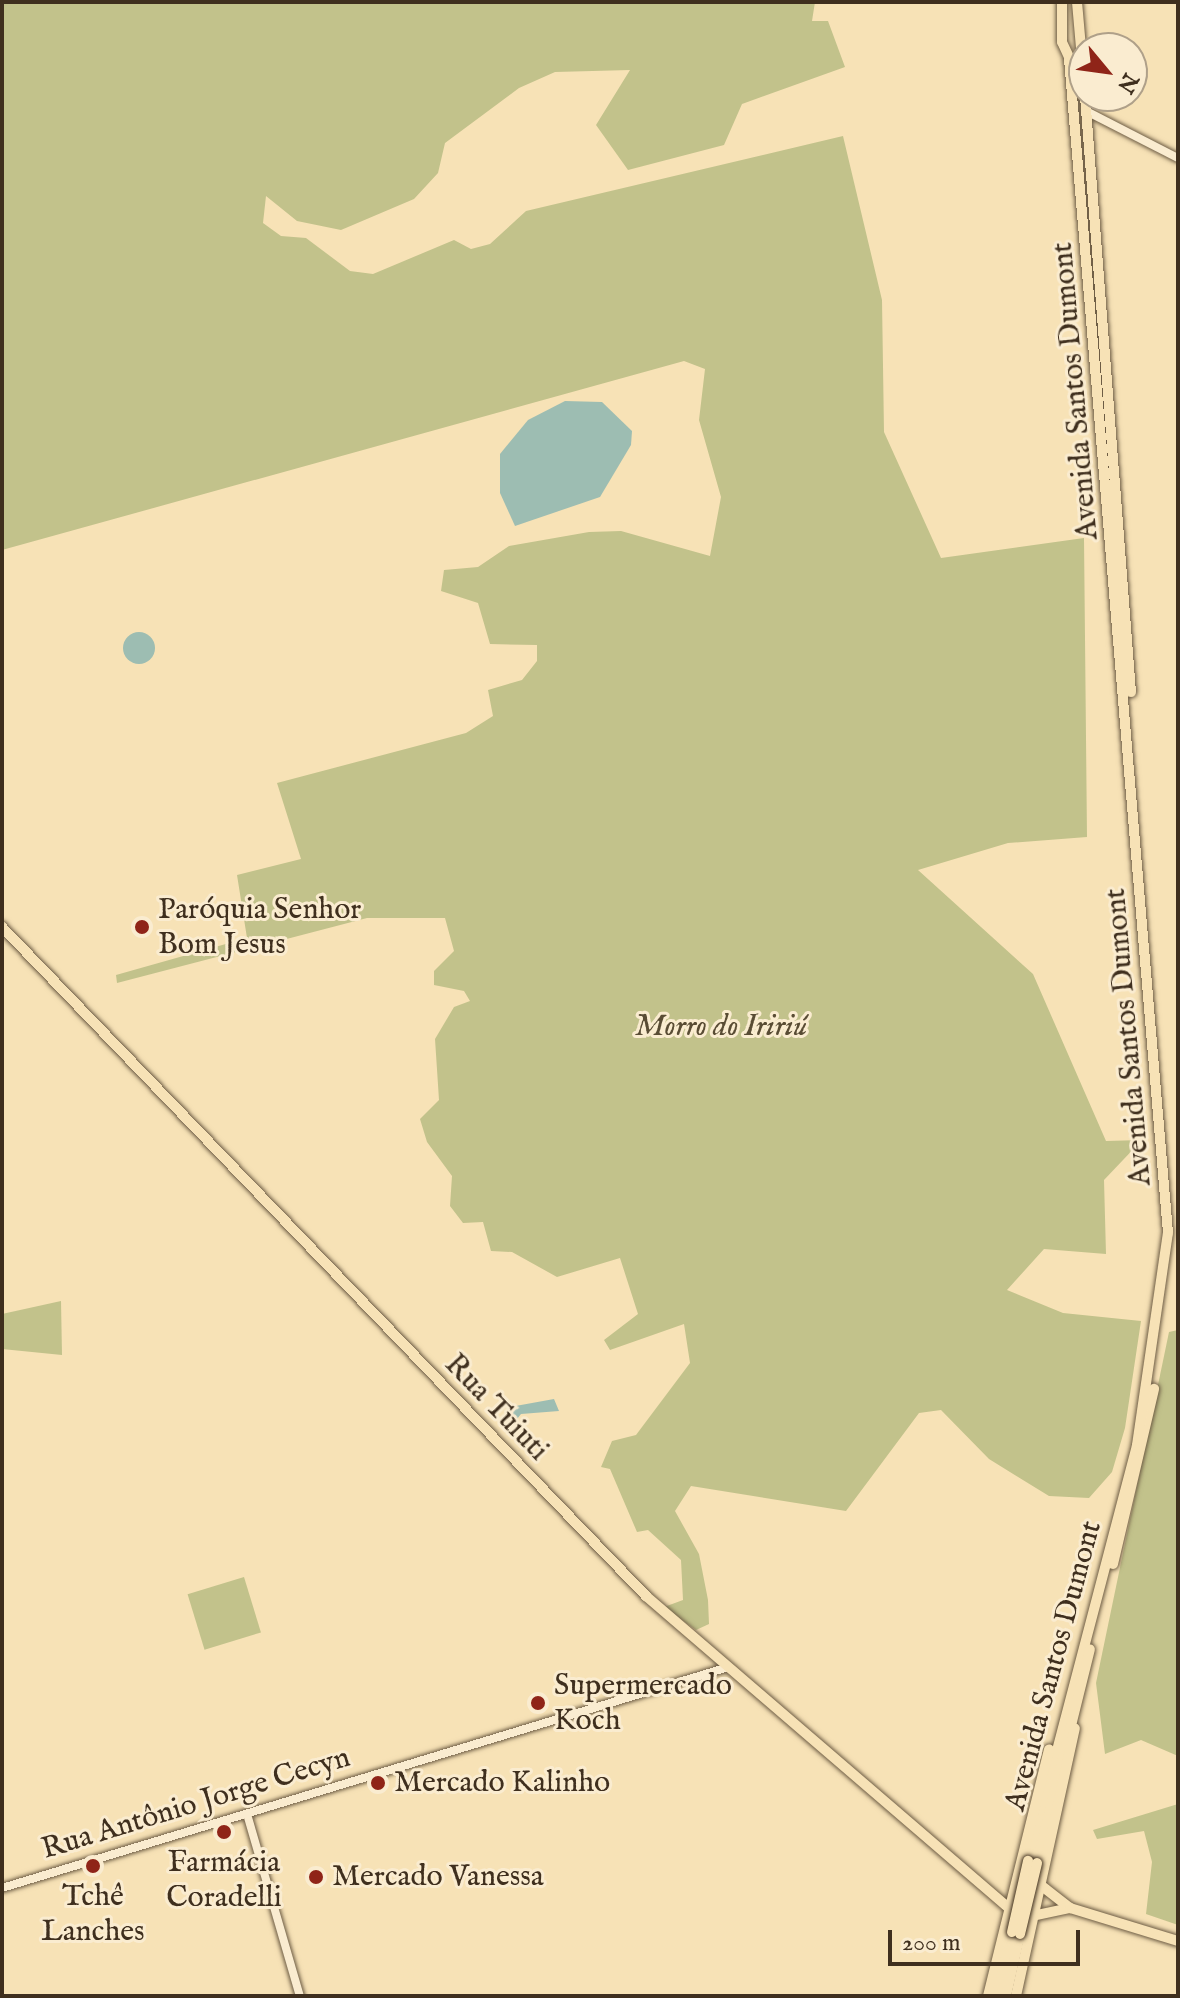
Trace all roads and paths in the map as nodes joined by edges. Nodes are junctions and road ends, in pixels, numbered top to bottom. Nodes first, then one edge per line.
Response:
1 (1062, 2) edge
2 (1077, 2) edge
3 (1081, 15) junction
4 (1062, 16) junction
5 (1082, 32) edge
6 (1068, 52) edge
7 (1074, 112) edge
8 (1086, 112) edge
9 (1088, 112) edge
10 (1178, 158) edge
11 (2, 927) edge
12 (1087, 1658) junction
13 (725, 1668) junction
14 (1068, 1703) junction
15 (247, 1814) junction
16 (1032, 1862) junction
17 (1015, 1883) junction
18 (991, 1885) junction
19 (1042, 1887) junction
20 (2, 1888) edge
21 (1000, 1898) junction
22 (1009, 1907) junction
23 (1070, 1908) junction
24 (1035, 1915) junction
25 (1006, 1919) junction
26 (1016, 1933) junction
27 (1178, 1941) edge
28 (300, 1996) edge
29 (988, 1996) edge
30 (997, 1996) edge
31 (1006, 1996) edge
32 (1016, 1996) edge

1 - 4 main road
2 - 3 main road
3 - 4 main road
3 - 5 main road
4 - 6 main road
7 - 14 main road, Avenida Santos Dumont
8 - 12 main road, Avenida Santos Dumont
9 - 10 street
11 - 13 main road, Rua Tuiuti
12 - 16 main road, Avenida Santos Dumont
12 - 19 main road
13 - 15 street, Rua Antônio Jorge Cecyn
13 - 18 main road, Rua Tuiuti
14 - 16 main road, Avenida Santos Dumont
14 - 17 main road
15 - 20 street, Rua Antônio Jorge Cecyn
15 - 28 street
16 - 26 main road, Avenida Santos Dumont, bridge
17 - 18 main road, Rua Tuiuti
17 - 19 main road, Rua Tuiuti
17 - 22 main road
18 - 21 main road, Rua Tuiuti
19 - 23 main road, Rua Tuiuti
19 - 24 main road
21 - 22 main road, Rua Tuiuti
21 - 25 main road
22 - 24 main road, Rua Tuiuti
22 - 25 main road
23 - 24 main road, Rua Tuiuti
23 - 27 main road, Rua Tuiuti
24 - 32 main road
25 - 29 main road
26 - 30 main road, Avenida Santos Dumont
26 - 31 main road, Avenida Santos Dumont

